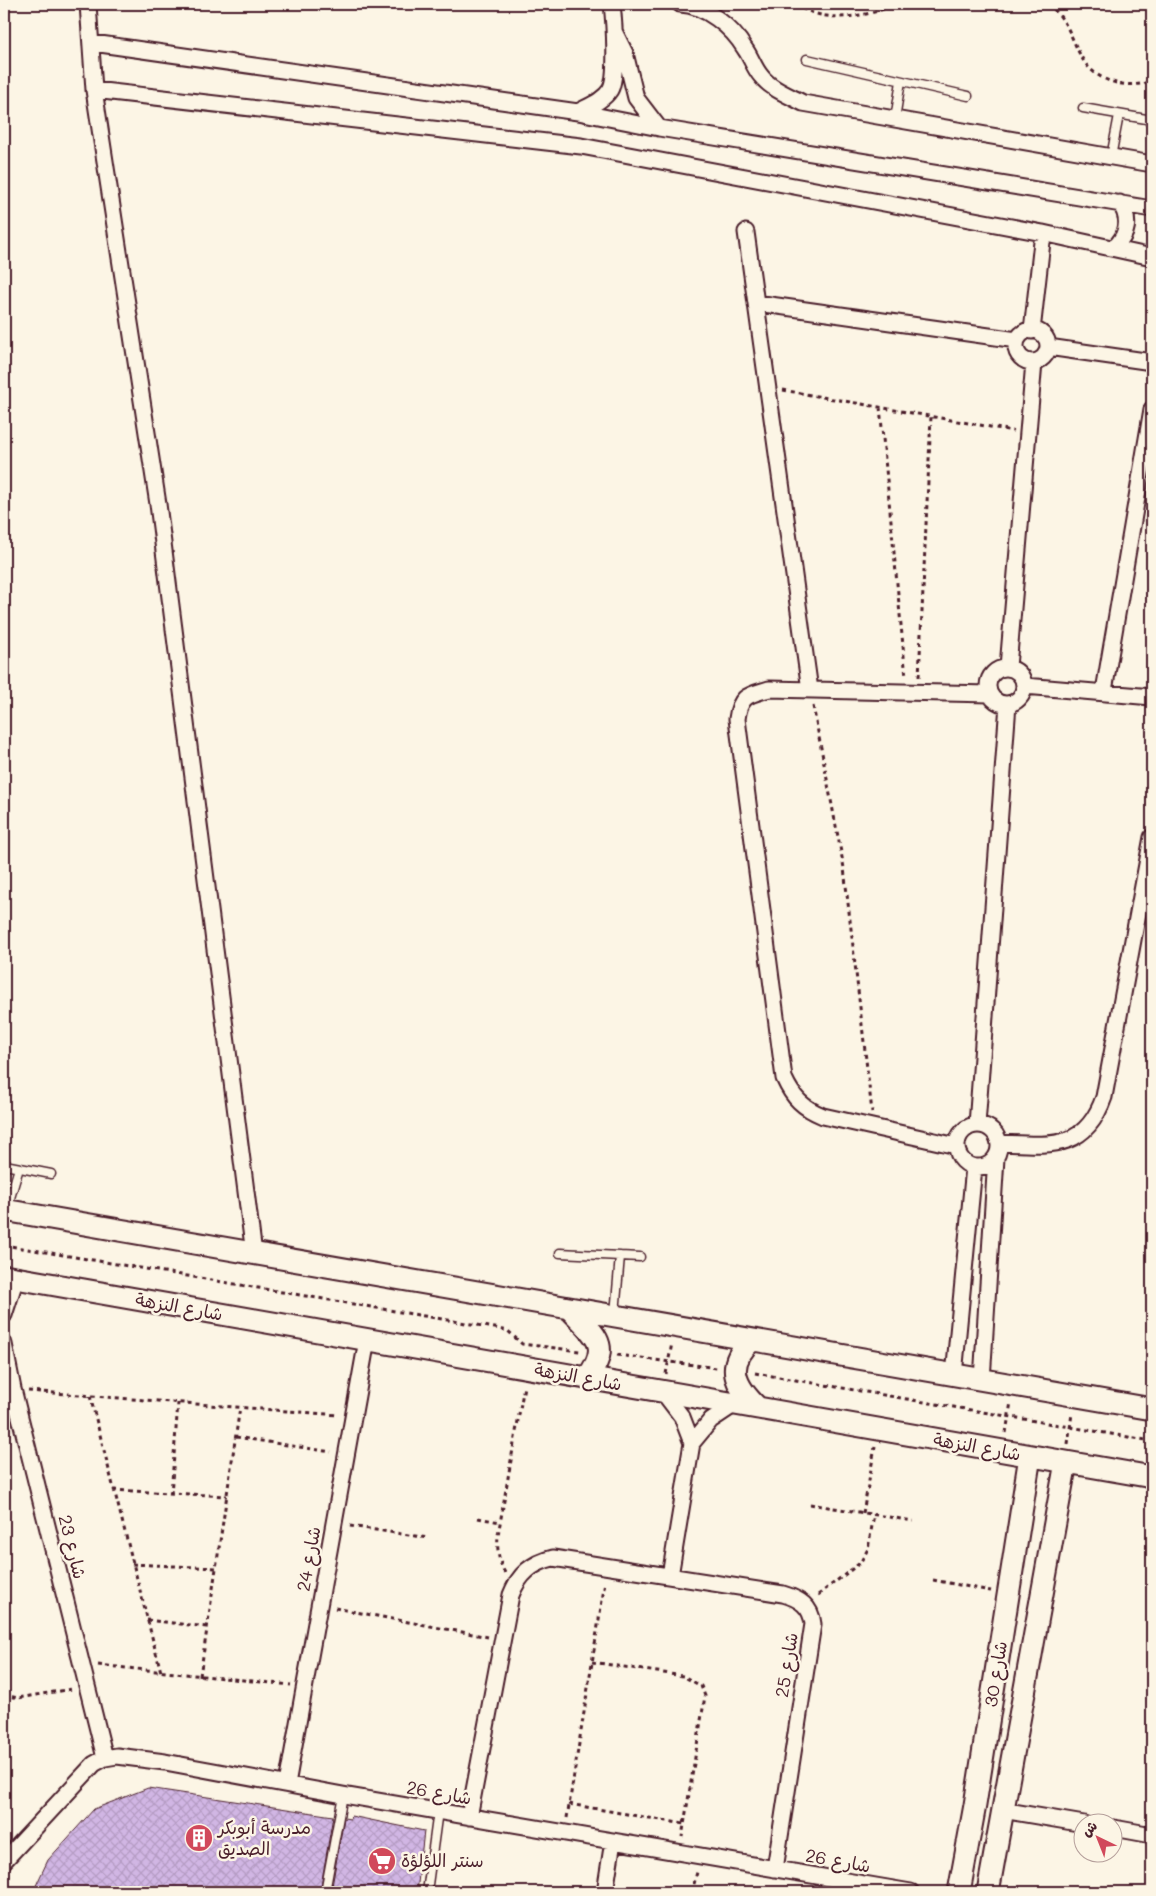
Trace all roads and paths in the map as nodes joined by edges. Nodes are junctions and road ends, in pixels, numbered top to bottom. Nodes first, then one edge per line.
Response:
1 (88, 4) edge
2 (612, 4) edge
3 (680, 4) edge
4 (795, 4) edge
5 (898, 4) edge
6 (1048, 4) edge
7 (615, 33) junction
8 (93, 43) junction
9 (808, 59) dead end
10 (901, 81) junction
11 (1152, 81) edge
12 (94, 90) junction
13 (968, 96) dead end
14 (1083, 108) dead end
15 (578, 112) junction
16 (1119, 115) junction
17 (895, 118) junction
18 (1152, 120) edge
19 (659, 128) junction
20 (1111, 157) junction
21 (1152, 164) edge
22 (1120, 204) junction
23 (1152, 209) edge
24 (746, 232) dead end
25 (1043, 233) junction
26 (1114, 248) junction
27 (1152, 257) edge
28 (756, 303) junction
29 (1032, 330) junction
30 (1017, 340) junction
31 (1048, 347) junction
32 (1034, 362) junction
33 (1152, 362) edge
34 (768, 387) junction
35 (880, 407) junction
36 (1152, 409) edge
37 (931, 416) junction
38 (1028, 434) junction
39 (1008, 667) junction
40 (1025, 686) junction
41 (810, 690) junction
42 (912, 692) junction
43 (1104, 692) junction
44 (990, 694) junction
45 (1152, 696) edge
46 (1008, 704) junction
47 (1152, 837) edge
48 (976, 1125) junction
49 (874, 1128) junction
50 (999, 1143) junction
51 (957, 1146) junction
52 (996, 1158) junction
53 (5, 1166) edge
54 (974, 1167) junction
55 (19, 1168) junction
56 (51, 1174) dead end
57 (5, 1210) edge
58 (560, 1253) dead end
59 (254, 1254) junction
60 (620, 1256) junction
61 (640, 1257) dead end
62 (8, 1279) edge
63 (570, 1309) junction
64 (4, 1314) edge
65 (614, 1316) junction
66 (674, 1327) junction
67 (367, 1340) junction
68 (752, 1340) junction
69 (4, 1344) edge
70 (527, 1368) junction
71 (954, 1375) junction
72 (587, 1378) junction
73 (982, 1380) junction
74 (1014, 1385) junction
75 (13, 1390) junction
76 (663, 1392) junction
77 (1074, 1395) junction
78 (90, 1396) junction
79 (178, 1403) junction
80 (735, 1404) junction
81 (240, 1407) junction
82 (758, 1408) junction
83 (1152, 1409) edge
84 (354, 1416) junction
85 (878, 1430) junction
86 (236, 1437) junction
87 (692, 1443) junction
88 (1003, 1451) junction
89 (346, 1455) junction
90 (1030, 1456) junction
91 (1066, 1462) junction
92 (1152, 1477) edge
93 (113, 1490) junction
94 (171, 1494) junction
95 (227, 1496) junction
96 (810, 1504) dead end
97 (863, 1512) junction
98 (874, 1514) junction
99 (1022, 1514) junction
100 (478, 1518) dead end
101 (1056, 1520) junction
102 (913, 1521) dead end
103 (500, 1522) junction
104 (334, 1524) junction
105 (428, 1538) dead end
106 (132, 1564) junction
107 (607, 1567) junction
108 (216, 1568) junction
109 (670, 1576) junction
110 (933, 1580) dead end
111 (515, 1584) junction
112 (1009, 1594) junction
113 (805, 1604) junction
114 (319, 1605) junction
115 (147, 1620) junction
116 (207, 1627) junction
117 (502, 1639) junction
118 (592, 1662) junction
119 (82, 1663) junction
120 (161, 1672) junction
121 (200, 1676) junction
122 (88, 1686) junction
123 (305, 1686) junction
124 (4, 1695) edge
125 (105, 1758) junction
126 (287, 1784) junction
127 (343, 1795) junction
128 (569, 1804) junction
129 (1002, 1810) junction
130 (438, 1811) junction
131 (469, 1817) junction
132 (1074, 1822) edge
133 (684, 1824) junction
134 (1124, 1830) edge
135 (564, 1833) junction
136 (1152, 1835) edge
137 (613, 1841) junction
138 (679, 1852) junction
139 (700, 1856) junction
140 (4, 1861) edge
141 (775, 1869) junction
142 (325, 1892) edge
143 (426, 1892) edge
144 (605, 1892) edge
145 (692, 1892) edge
146 (910, 1892) edge
147 (959, 1892) edge
148 (988, 1892) edge

1 - 8 street
2 - 7 street
3 - 17 street
4 - 5 path
6 - 11 path
7 - 15 street
7 - 19 street
8 - 12 street
8 - 15 street
9 - 10 lane
10 - 13 lane
10 - 17 lane
12 - 25 street
12 - 59 street
14 - 16 lane
15 - 19 street
16 - 18 lane
16 - 20 lane
17 - 20 street
19 - 22 street
20 - 21 street
22 - 23 street
22 - 26 street
24 - 28 street
25 - 26 street
25 - 29 street
26 - 27 street
28 - 30 street
28 - 34 street
29 - 30 street
29 - 31 street
30 - 32 street
31 - 32 street
31 - 33 street
32 - 38 street
34 - 35 path
34 - 41 street
35 - 37 path
35 - 42 path
36 - 43 street
37 - 38 path
37 - 42 path
38 - 39 street
39 - 40 street
39 - 44 street
40 - 43 street
40 - 46 street
41 - 42 street
41 - 49 path
41 - 49 street
42 - 44 street
43 - 45 street
44 - 46 street
46 - 48 street
47 - 50 street
48 - 50 street
48 - 51 street
49 - 51 street
50 - 52 street
51 - 54 street
52 - 54 street
52 - 73 street
53 - 55 lane
54 - 71 street
55 - 56 lane
55 - 57 lane
57 - 59 main road
58 - 60 lane
59 - 63 main road
60 - 61 lane
60 - 65 lane
62 - 64 street
62 - 67 main road, شارع النزهة
63 - 65 main road
63 - 72 main road
65 - 66 main road
66 - 68 main road
66 - 76 path
67 - 70 main road, شارع النزهة
67 - 84 street, شارع 24
68 - 71 main road
68 - 82 main road
69 - 75 street, شارع 23
70 - 72 main road, شارع النزهة
70 - 103 path
71 - 73 main road
72 - 76 main road, شارع النزهة
73 - 74 main road
74 - 77 main road
74 - 88 path
75 - 78 path
75 - 119 street, شارع 23
76 - 80 main road, شارع النزهة
76 - 87 street
77 - 83 main road
77 - 91 path
78 - 79 path
78 - 93 path
79 - 81 path
79 - 94 path
80 - 82 main road, شارع النزهة
80 - 87 street
81 - 84 path
81 - 86 path
82 - 85 main road, شارع النزهة
84 - 89 street, شارع 24
85 - 88 main road, شارع النزهة
85 - 97 path
86 - 89 path
86 - 95 path
87 - 109 street
88 - 90 main road, شارع النزهة
89 - 104 street, شارع 24
90 - 91 main road, شارع النزهة
90 - 99 main road, شارع 30
91 - 92 main road, شارع النزهة
91 - 101 main road, شارع 30
93 - 94 path
93 - 106 path
94 - 95 path
95 - 108 path
96 - 97 path
97 - 98 path
98 - 102 path
98 - 113 path
99 - 101 main road
99 - 112 main road, شارع 30
100 - 103 path
101 - 129 main road, شارع 30
103 - 111 path
104 - 105 path
104 - 114 street, شارع 24
106 - 108 path
106 - 115 path
107 - 109 street
107 - 111 street
107 - 118 path
108 - 116 path
109 - 113 street
110 - 112 path
111 - 117 street
112 - 147 main road, شارع 30
113 - 141 street, شارع 25
114 - 117 path
114 - 123 street, شارع 24
115 - 116 path
115 - 120 path
116 - 121 path
117 - 131 street
118 - 128 path
118 - 133 path
119 - 120 path
119 - 122 street, شارع 23
120 - 121 path
121 - 123 path
122 - 124 path
122 - 125 street, شارع 23
123 - 126 street, شارع 24
125 - 126 street, شارع 26
125 - 140 street
126 - 127 street, شارع 26
127 - 130 street, شارع 26
127 - 142 lane
128 - 133 path
128 - 135 path
129 - 132 street
129 - 148 main road, شارع 30
130 - 131 street, شارع 26
130 - 143 lane
131 - 135 street, شارع 26
133 - 138 path
134 - 136 street
135 - 137 street, شارع 26
137 - 138 street, شارع 26
137 - 144 street
138 - 139 street, شارع 26
139 - 141 street, شارع 26
139 - 145 path
141 - 146 street, شارع 26

